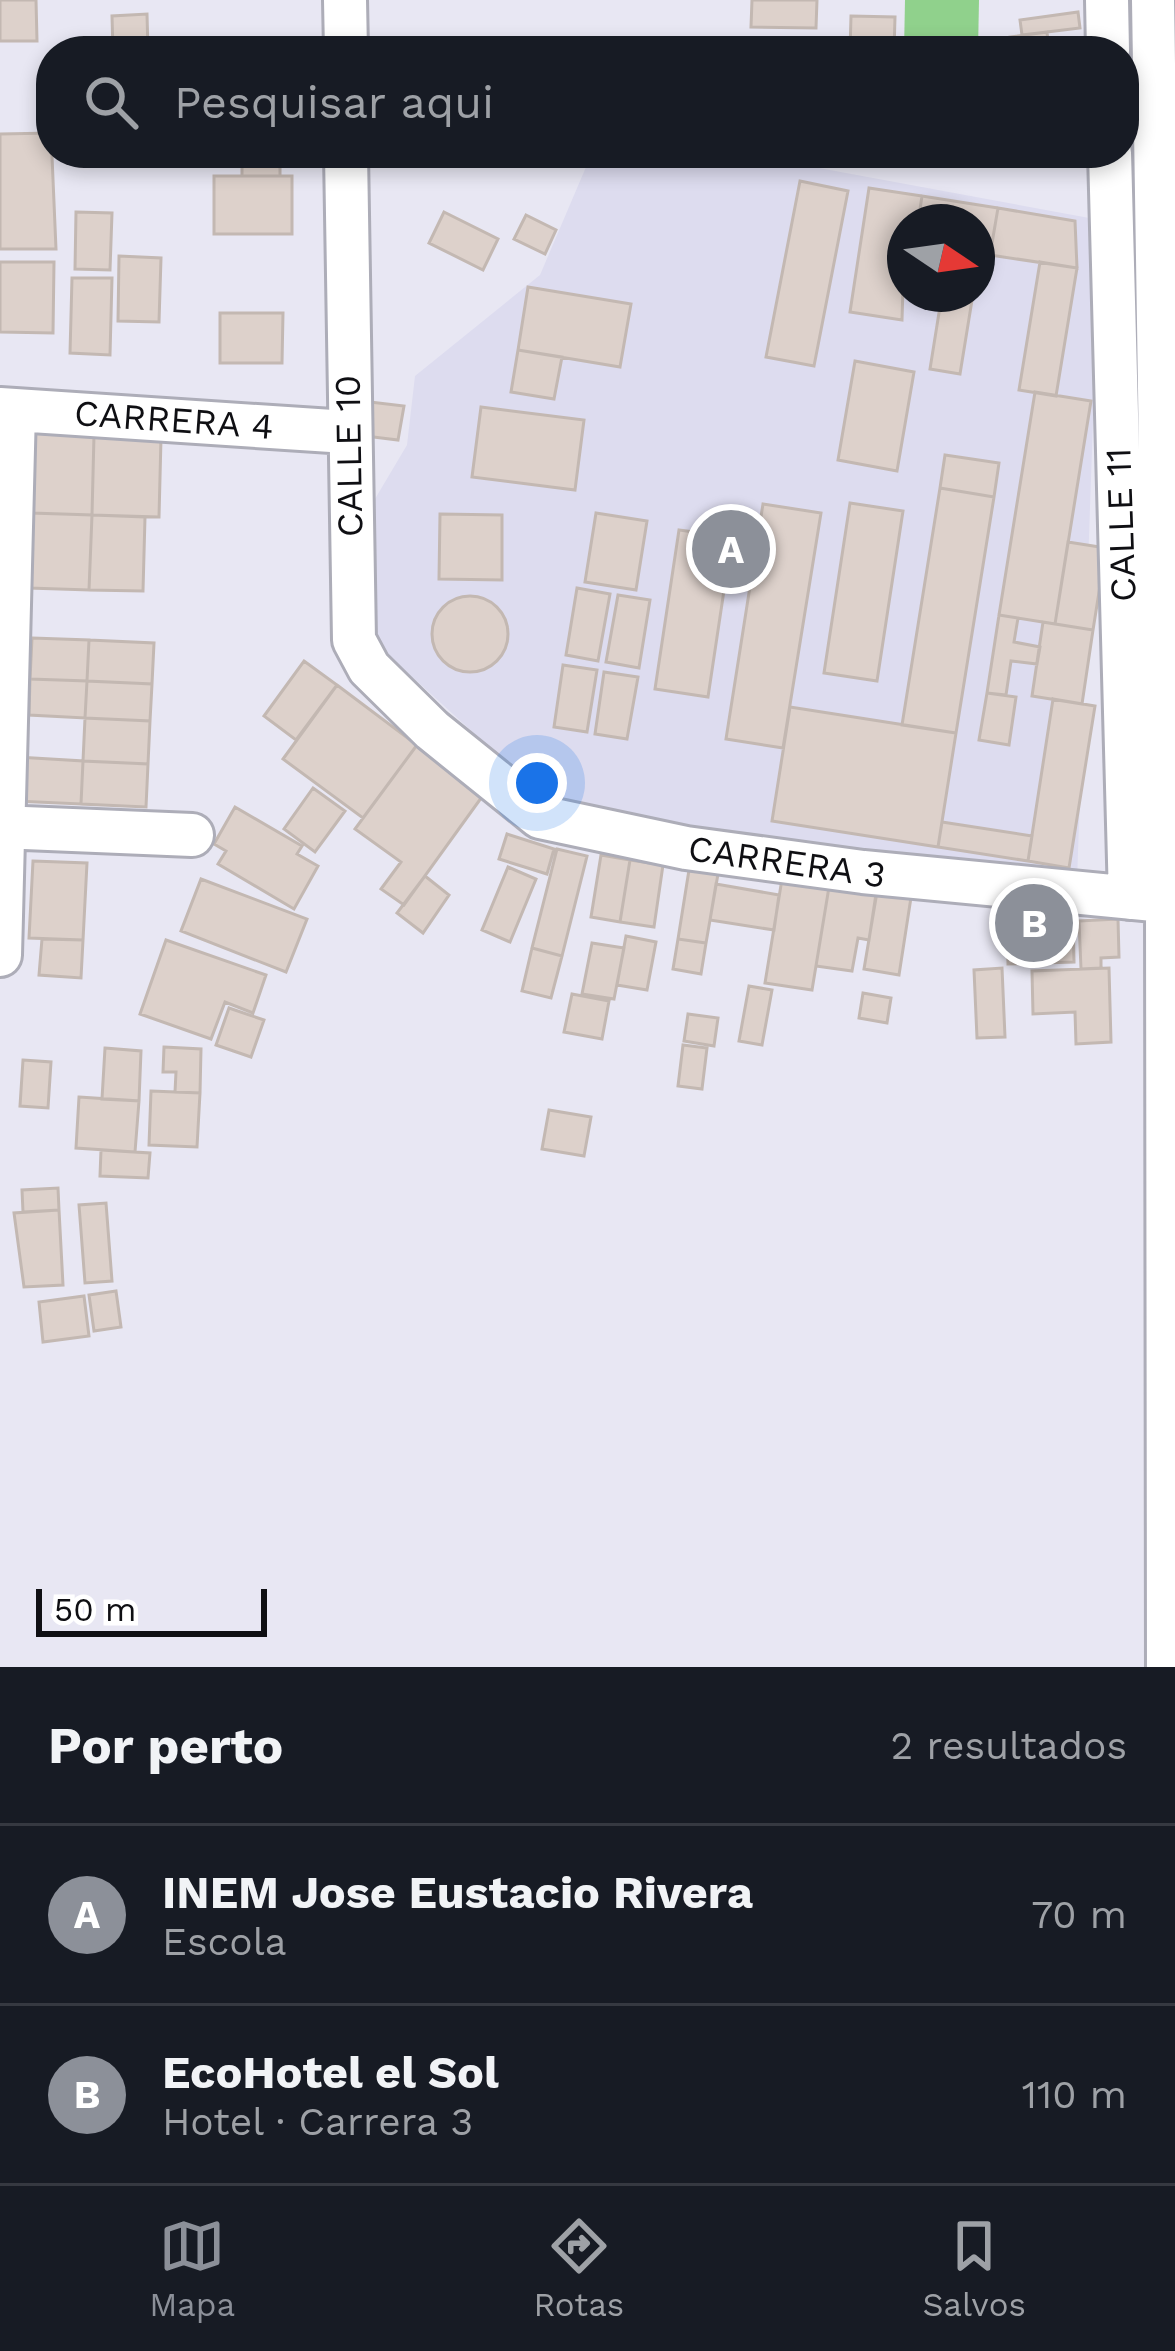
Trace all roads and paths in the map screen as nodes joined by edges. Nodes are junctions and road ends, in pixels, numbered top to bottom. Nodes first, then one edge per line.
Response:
1 (345, 0) edge
2 (1107, 0) edge
3 (1153, 0) edge
4 (346, 36) edge
5 (1108, 36) edge
6 (346, 168) edge
7 (1110, 168) edge
8 (1155, 249) junction
9 (1112, 250) junction
10 (7, 410) edge
11 (347, 432) junction
12 (432, 730) joint
13 (2, 827) edge
14 (192, 835) dead end
15 (1158, 900) edge
16 (0, 956) edge
17 (1169, 1464) edge
18 (1168, 1667) edge

1 - 4 street
2 - 5 street
3 - 8 street, CALLE 11
6 - 11 street, CALLE 10
7 - 9 street, CALLE 11
8 - 9 street
8 - 15 street, CALLE 11
9 - 15 street, CALLE 11
10 - 11 street, CARRERA 4
10 - 13 street
11 - 12 street, CALLE 10
12 - 15 street, CARRERA 3
13 - 14 street
13 - 16 street
15 - 17 street, CALLE 11
17 - 18 street, CALLE 11

